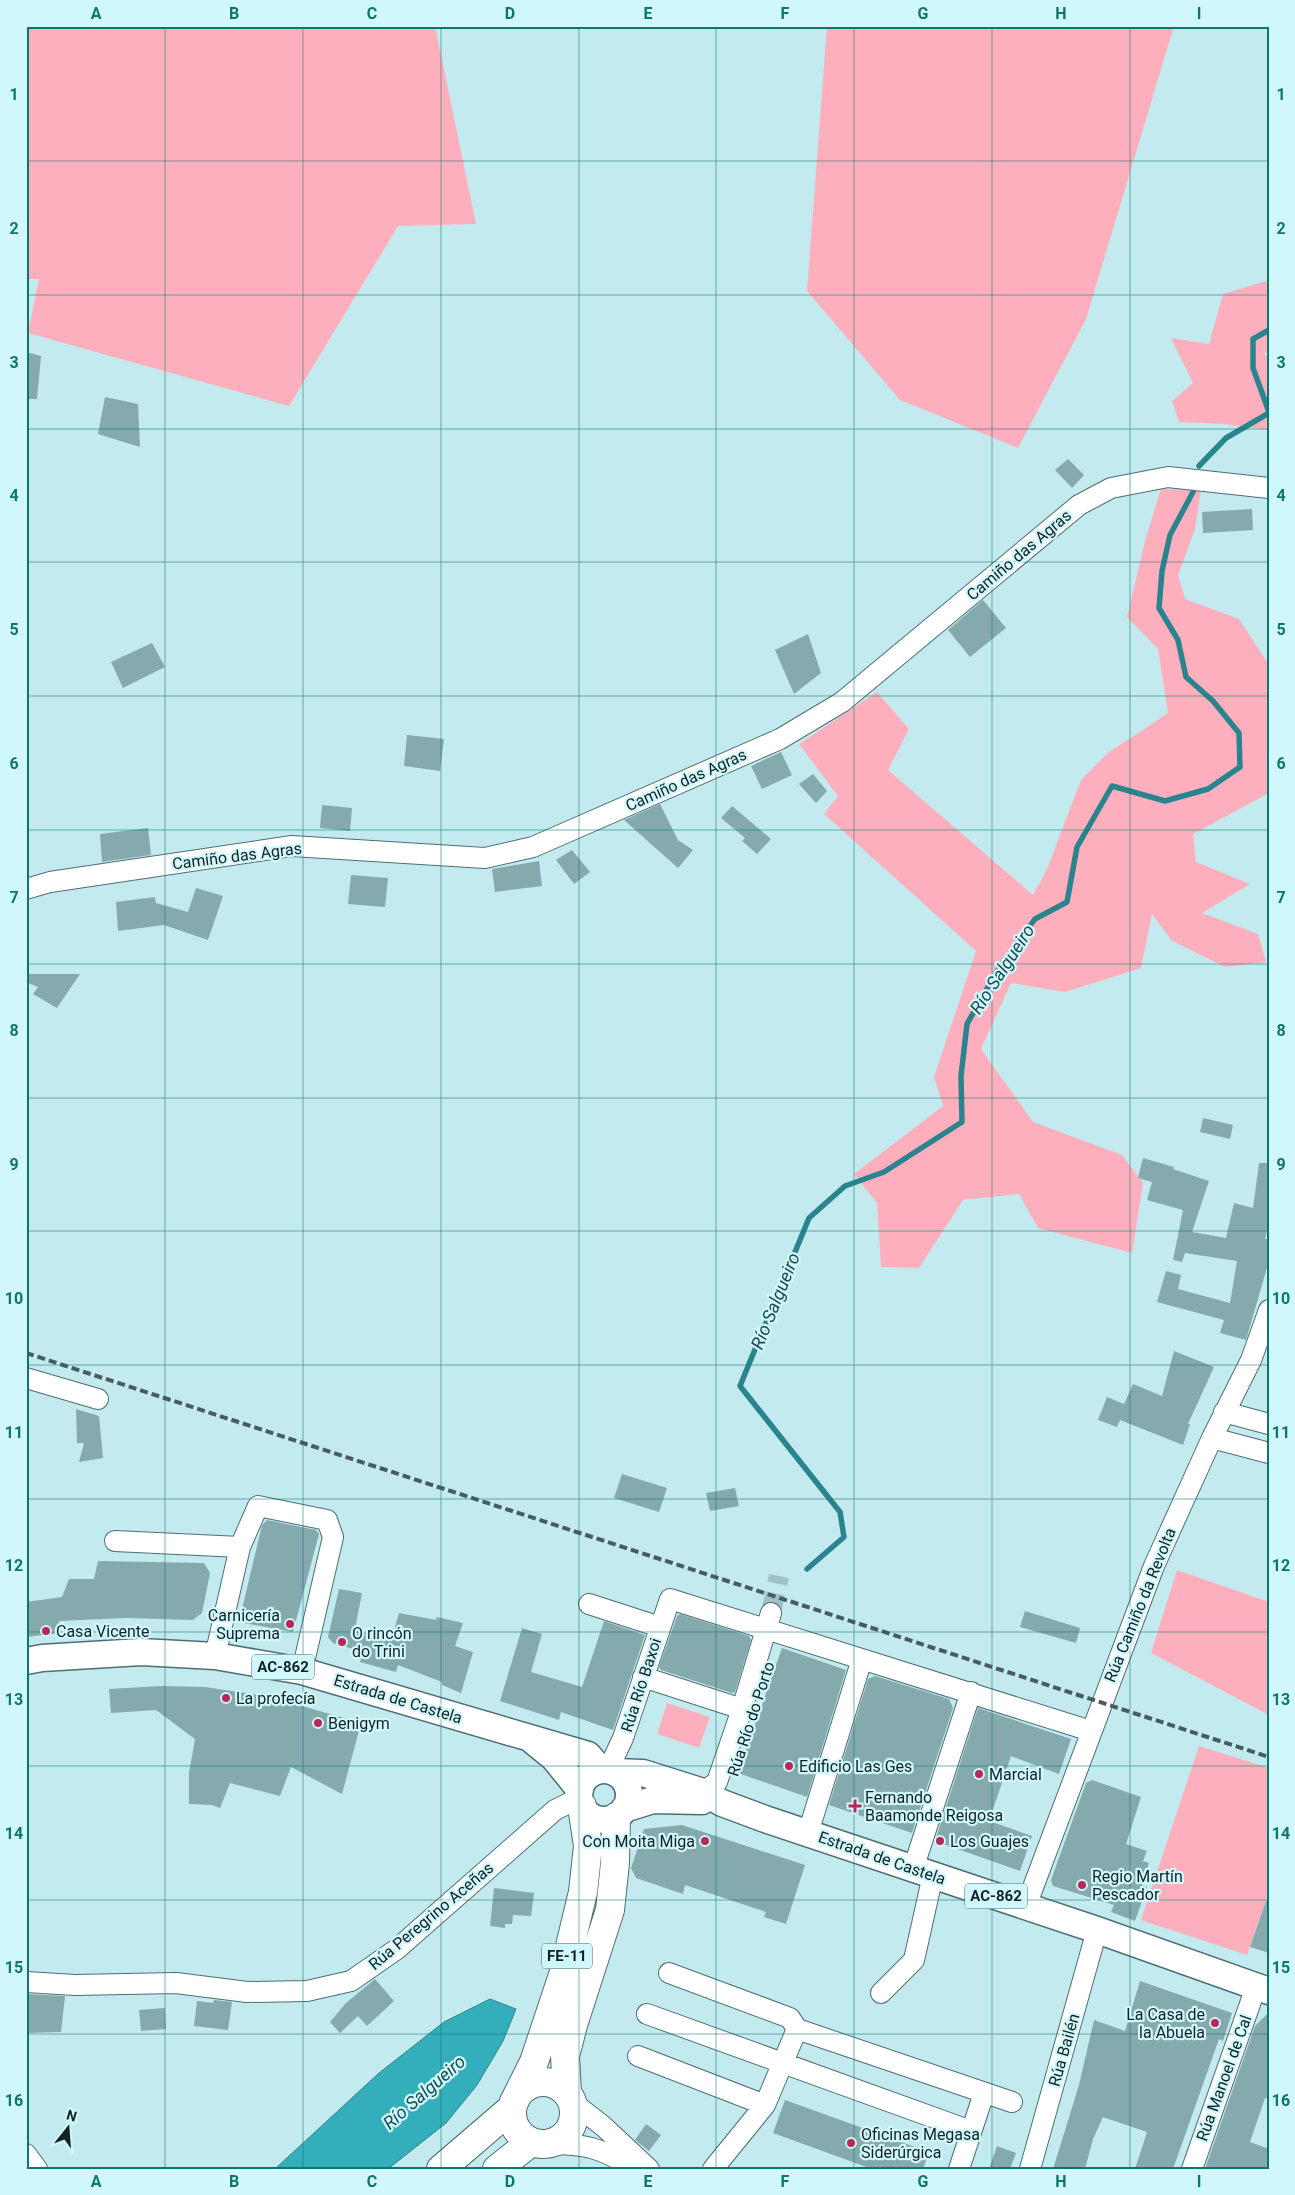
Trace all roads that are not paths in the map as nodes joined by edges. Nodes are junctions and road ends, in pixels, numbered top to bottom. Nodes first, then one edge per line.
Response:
1 (1269, 488) edge
2 (26, 889) edge
3 (1269, 1310) edge
4 (26, 1378) edge
5 (98, 1399) dead end
6 (1224, 1412) junction
7 (1269, 1424) edge
8 (1212, 1438) junction
9 (1269, 1453) edge
10 (115, 1541) dead end
11 (240, 1547) junction
12 (589, 1604) dead end
13 (772, 1626) junction
14 (660, 1627) junction
15 (215, 1656) junction
16 (862, 1659) junction
17 (26, 1661) edge
18 (302, 1671) junction
19 (643, 1677) junction
20 (971, 1692) junction
21 (742, 1709) junction
22 (1091, 1732) junction
23 (531, 1740) junction
24 (608, 1771) junction
25 (713, 1797) junction
26 (580, 1798) junction
27 (620, 1813) junction
28 (808, 1833) junction
29 (923, 1872) junction
30 (1026, 1906) junction
31 (1097, 1930) junction
32 (669, 1973) dead end
33 (26, 1982) edge
34 (1263, 1989) edge
35 (881, 1993) dead end
36 (647, 2014) dead end
37 (797, 2029) junction
38 (638, 2056) dead end
39 (782, 2063) junction
40 (984, 2093) junction
41 (569, 2098) junction
42 (1012, 2102) dead end
43 (514, 2104) junction
44 (765, 2105) junction
45 (971, 2130) junction
46 (538, 2143) junction
47 (26, 2154) edge
48 (37, 2169) edge
49 (441, 2169) edge
50 (497, 2169) edge
51 (634, 2169) edge
52 (649, 2169) edge
53 (713, 2169) edge
54 (959, 2169) edge
55 (1030, 2169) edge
56 (1192, 2169) edge

1 - 2 street, Camiño das Agras
3 - 6 street, Rúa Camiño da Revolta
4 - 5 street
6 - 7 street
6 - 8 street, Rúa Camiño da Revolta
8 - 9 street
8 - 22 street, Rúa Camiño da Revolta
10 - 11 street
11 - 15 street
11 - 18 street
12 - 14 street
13 - 14 street, Rúa Río Baxoi
13 - 16 street
13 - 21 street
13 - 25 street, Rúa Río do Porto
14 - 19 street, Rúa Río Baxoi
15 - 17 main road, Estrada de Castela / AC-862
15 - 18 main road, Estrada de Castela / AC-862
16 - 20 street
16 - 28 street
18 - 23 main road, Estrada de Castela / AC-862
19 - 21 street
19 - 24 street, Rúa Río Baxoi
20 - 22 street
20 - 29 street
21 - 25 street
22 - 30 street, Rúa Camiño da Revolta
23 - 24 main road, AC-862
23 - 26 main road, AC-862
24 - 25 main road, AC-862
24 - 26 main road
24 - 27 main road, AC-862
25 - 27 main road, AC-862
25 - 28 main road, Estrada de Castela / AC-862
26 - 27 main road, AC-862
26 - 33 street, Rúa Peregrino Aceñas
26 - 43 highway, FE-11
27 - 41 highway, FE-11
28 - 29 main road, Estrada de Castela / AC-862
29 - 30 main road, Estrada de Castela / AC-862
29 - 35 street
30 - 31 main road, Estrada de Castela / AC-862
31 - 34 main road, Estrada de Castela / AC-862
31 - 55 street, Rúa Bailén
32 - 37 street
34 - 56 street, Rúa Manoel de Cal
36 - 39 street
37 - 39 street
37 - 40 street
38 - 44 street
39 - 44 street
39 - 45 street
40 - 42 street
40 - 45 street
41 - 43 highway, FE-11
41 - 46 highway, FE-11
41 - 52 street
43 - 46 highway
43 - 49 highway, FE-11
44 - 53 street
45 - 54 street
46 - 50 highway, FE-11
46 - 51 street
47 - 48 street

